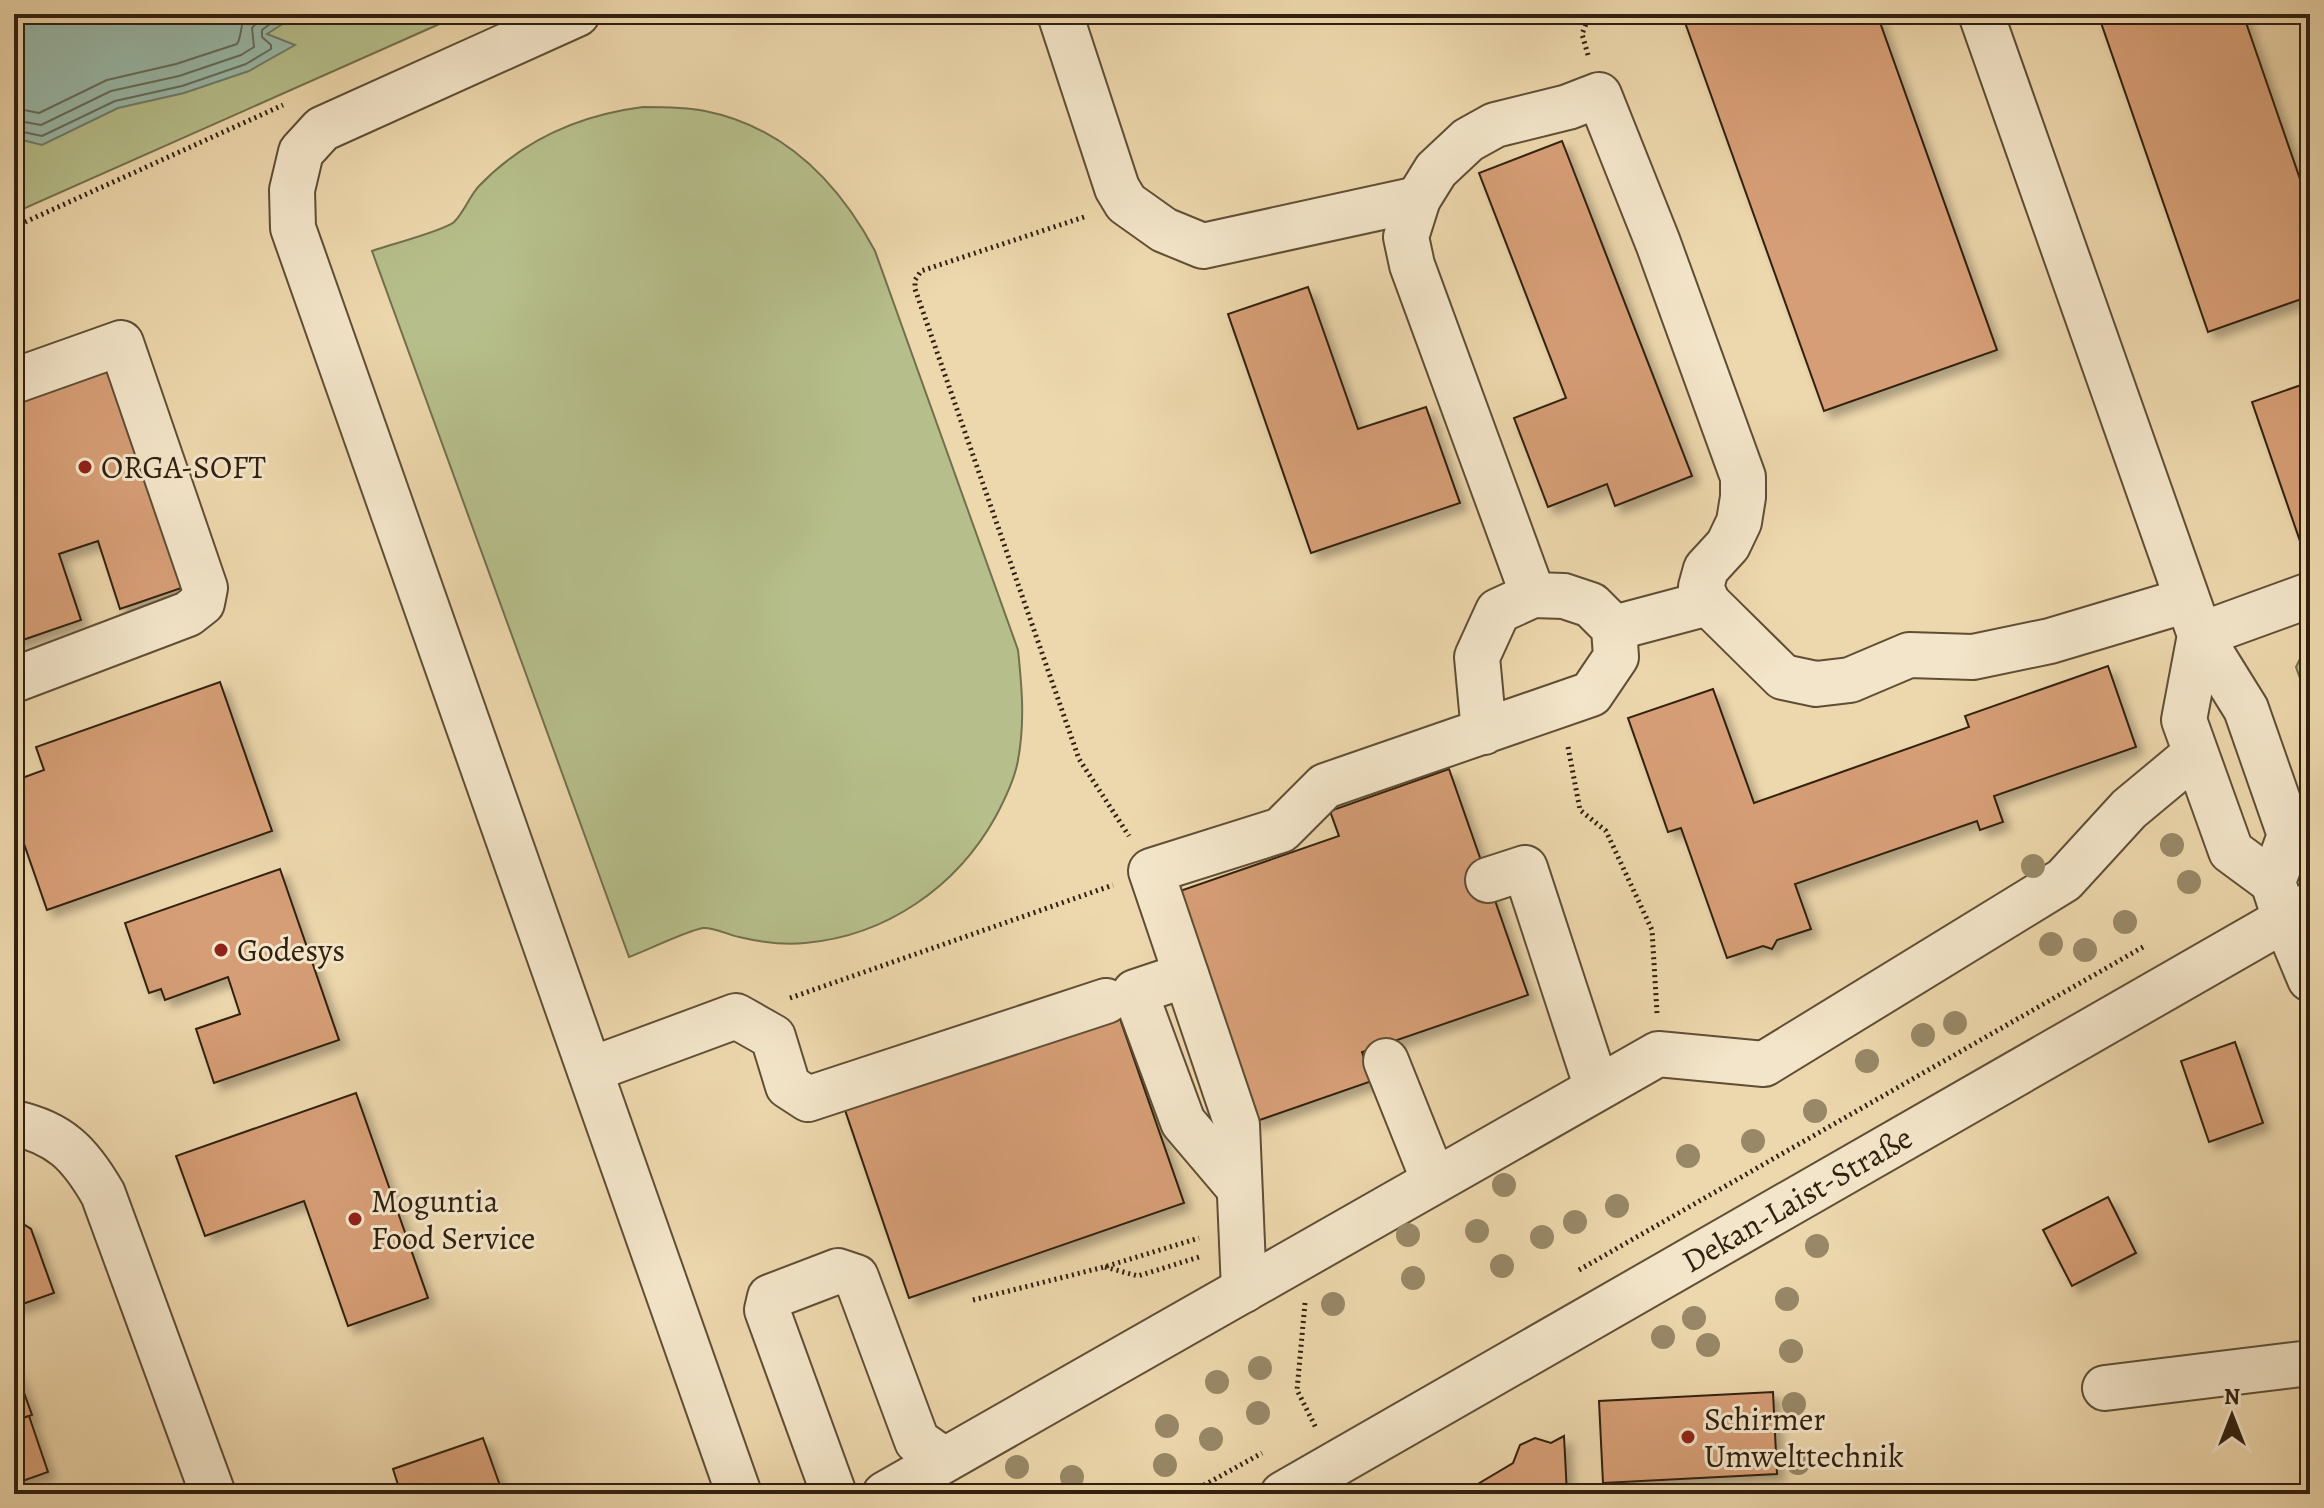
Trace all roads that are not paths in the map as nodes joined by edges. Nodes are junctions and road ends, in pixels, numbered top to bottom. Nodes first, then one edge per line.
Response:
1 (577, 14) edge
2 (1060, 14) edge
3 (1981, 14) edge
4 (1418, 199) junction
5 (14, 381) edge
6 (1533, 595) junction
7 (2310, 595) edge
8 (1708, 603) junction
9 (2194, 618) junction
10 (1614, 628) junction
11 (14, 680) edge
12 (1484, 732) junction
13 (2195, 754) junction
14 (1488, 880) dead end
15 (2289, 902) edge
16 (2310, 979) edge
17 (1106, 1001) dead end
18 (1386, 1061) dead end
19 (590, 1070) junction
20 (1597, 1088) junction
21 (14, 1123) edge
22 (1434, 1181) junction
23 (1244, 1290) junction
24 (2310, 1363) edge
25 (2105, 1388) dead end
26 (944, 1460) junction
27 (213, 1494) edge
28 (739, 1494) edge
29 (834, 1494) edge
30 (885, 1494) edge
31 (1283, 1494) edge

1 - 19 street
2 - 4 street
3 - 9 street
4 - 6 street
4 - 8 street
5 - 11 street
6 - 10 street
6 - 12 street
7 - 9 street
8 - 9 street
8 - 10 street
9 - 13 street
9 - 15 street
10 - 12 street
12 - 23 street
13 - 15 street
13 - 20 street
14 - 20 street
15 - 16 street
15 - 31 street, Dekan-Laist-Straße
17 - 19 street
18 - 22 street
19 - 28 street
20 - 22 street
21 - 27 street
22 - 23 street
23 - 26 street
24 - 25 street
26 - 29 street
26 - 30 street

